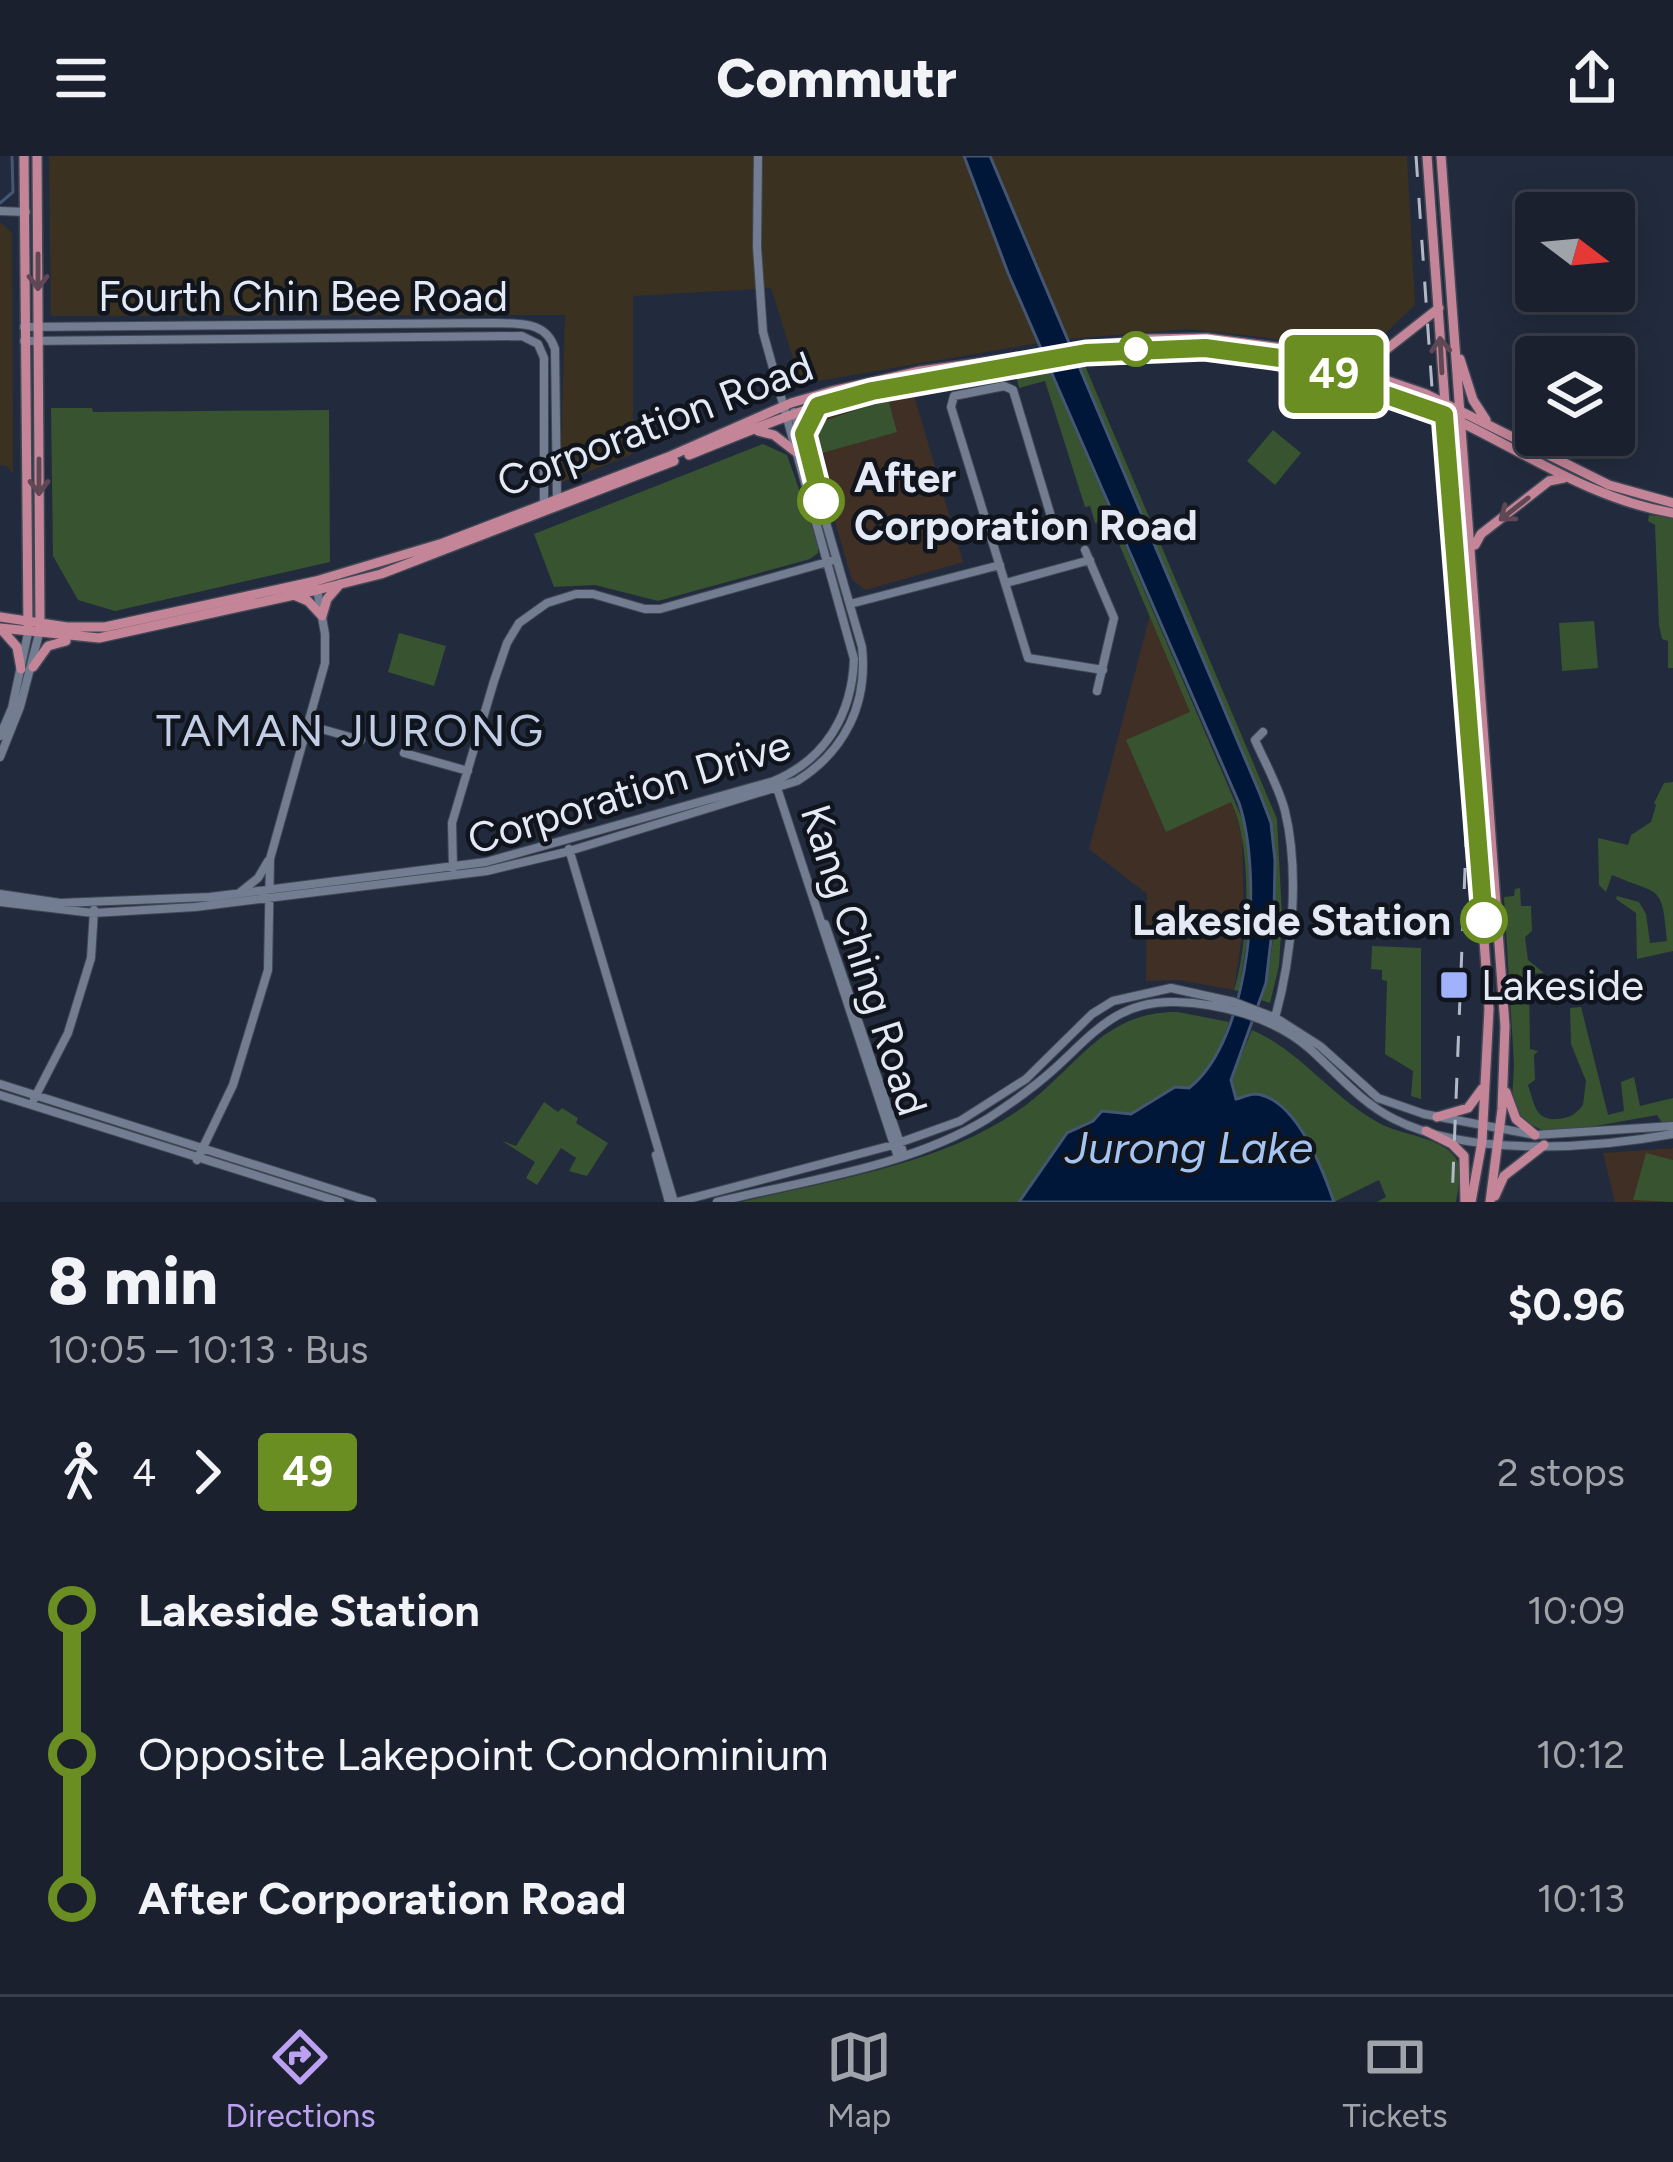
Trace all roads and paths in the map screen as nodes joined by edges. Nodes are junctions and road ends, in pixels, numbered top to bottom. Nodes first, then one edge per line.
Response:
1 (24, 156) edge
2 (38, 156) edge
3 (758, 156) edge
4 (1427, 156) edge
5 (1441, 156) edge
6 (0, 211) edge
7 (24, 212) junction
8 (38, 218) junction
9 (1439, 308) junction
10 (24, 327) junction
11 (39, 327) junction
12 (24, 341) junction
13 (39, 341) junction
14 (1077, 350) junction
15 (1457, 352) junction
16 (1043, 357) junction
17 (1351, 368) junction
18 (978, 371) junction
19 (921, 376) junction
20 (981, 389) junction
21 (1444, 402) junction
22 (1419, 404) junction
23 (818, 406) junction
24 (1460, 410) junction
25 (788, 411) junction
26 (1444, 415) junction
27 (1461, 424) junction
28 (1490, 424) junction
29 (747, 431) junction
30 (1446, 440) junction
31 (800, 449) junction
32 (1564, 478) junction
33 (557, 501) junction
34 (1673, 503) edge
35 (544, 507) junction
36 (1673, 513) edge
37 (1056, 533) dead end
38 (1085, 550) dead end
39 (1472, 551) junction
40 (833, 560) junction
41 (1090, 560) junction
42 (1000, 565) junction
43 (1006, 583) junction
44 (341, 584) junction
45 (316, 585) junction
46 (294, 595) junction
47 (850, 604) junction
48 (322, 616) junction
49 (0, 617) edge
50 (1, 628) edge
51 (34, 628) junction
52 (78, 638) junction
53 (27, 668) junction
54 (1103, 670) junction
55 (1097, 691) dead end
56 (308, 725) junction
57 (1263, 732) dead end
58 (0, 736) edge
59 (361, 740) dead end
60 (404, 753) dead end
61 (0, 757) edge
62 (468, 771) junction
63 (778, 784) junction
64 (567, 847) junction
65 (269, 859) junction
66 (453, 870) junction
67 (237, 895) junction
68 (270, 896) junction
69 (0, 898) edge
70 (94, 908) junction
71 (1274, 1021) junction
72 (1487, 1079) junction
73 (1504, 1081) junction
74 (0, 1084) edge
75 (0, 1095) edge
76 (34, 1101) junction
77 (1436, 1117) junction
78 (968, 1122) junction
79 (1483, 1127) junction
80 (1499, 1130) junction
81 (1673, 1130) edge
82 (1426, 1131) junction
83 (1535, 1135) junction
84 (1482, 1142) junction
85 (1498, 1143) junction
86 (896, 1144) junction
87 (1544, 1145) junction
88 (199, 1155) junction
89 (901, 1156) junction
90 (301, 1185) junction
91 (340, 1202) edge
92 (372, 1202) edge
93 (673, 1202) edge
94 (717, 1202) edge
95 (1468, 1202) edge
96 (1491, 1202) edge

1 - 7 main road
2 - 8 main road
3 - 25 street
4 - 9 main road
5 - 15 main road
6 - 7 street
7 - 8 street
7 - 10 main road
8 -> 11 main road
9 - 17 main road
21 -> 9 main road
10 - 11 street, Fourth Chin Bee Road
10 - 12 main road
11 - 13 main road
11 - 33 street, Fourth Chin Bee Road
12 - 13 street, Fourth Chin Bee Road
12 - 51 main road
13 - 35 street, Fourth Chin Bee Road
13 -> 51 main road
14 - 16 main road, Corporation Road
14 - 17 main road, Corporation Road
14 - 22 main road, Corporation Road
15 - 24 main road
15 - 28 main road
16 - 18 main road, Corporation Road
16 - 19 main road, Corporation Road
17 - 21 main road, Corporation Road
18 - 19 main road, Corporation Road
18 - 20 street
19 - 23 main road, Corporation Road
19 - 25 main road, Corporation Road
20 - 37 street
20 - 42 street
21 - 24 main road, Corporation Road
21 - 26 main road
22 - 26 main road, Corporation Road
22 - 30 main road
23 - 25 main road, Corporation Road
23 - 31 main road
24 - 27 main road
24 - 28 main road, Corporation Road
25 - 29 main road, Corporation Road
25 - 31 street, Corporation Drive
25 - 33 main road, Corporation Road
26 - 27 main road, Corporation Road
26 - 30 main road
27 - 32 main road, Corporation Road
27 - 39 main road
28 - 34 main road, Corporation Road
29 - 31 main road
29 - 33 main road, Corporation Road
30 - 72 main road
31 - 40 street, Corporation Drive
32 - 36 main road, Corporation Road
32 -> 39 main road
33 - 35 main road, Corporation Road
35 - 44 main road, Corporation Road
35 - 45 main road, Corporation Road
38 - 41 street
39 - 73 main road
40 - 47 street, Corporation Drive
40 - 62 street
40 - 63 street, Corporation Drive
41 - 43 street
41 - 54 street
42 - 43 street
42 - 47 street
43 - 54 street
44 - 45 main road, Corporation Road
44 - 48 main road
45 - 46 main road, Corporation Road
45 - 48 street
45 - 51 main road, Corporation Road
46 - 48 main road
46 - 52 main road, Corporation Road
47 - 63 street, Corporation Drive
48 - 56 street
49 - 51 main road, Corporation Road
50 - 51 main road, Corporation Road
50 - 53 main road
51 - 52 main road, Corporation Road
51 - 53 street
52 - 53 main road
53 - 58 street
53 - 61 street
54 - 55 street
56 - 59 street
56 - 65 street
57 - 71 street
60 - 62 street
62 - 66 street
63 - 64 street, Corporation Drive
63 - 86 street, Kang Ching Road
64 - 66 street, Corporation Drive
64 - 93 street
65 - 67 street
65 - 68 street
66 - 68 street, Corporation Drive
67 - 68 street, Corporation Drive
67 - 70 street, Corporation Drive
68 - 70 street, Corporation Drive
68 - 88 street
69 - 70 street, Corporation Drive
70 - 76 street
71 - 77 street
71 - 78 street
71 - 82 street
72 - 77 main road
72 - 79 main road
73 - 80 main road
73 - 83 main road
74 - 76 street
75 - 76 street
76 - 88 street
77 - 79 street
78 - 86 street
78 - 89 street
79 - 80 street
79 - 84 main road
80 - 83 street
80 - 85 main road
81 - 83 street
81 - 87 street
82 - 84 street
82 - 95 main road
84 - 85 street
84 - 95 main road
85 - 87 street
85 - 96 main road
86 - 89 street, Kang Ching Road
86 - 93 street
87 - 96 main road
88 - 90 street
89 - 94 street
90 - 91 street
90 - 92 street

